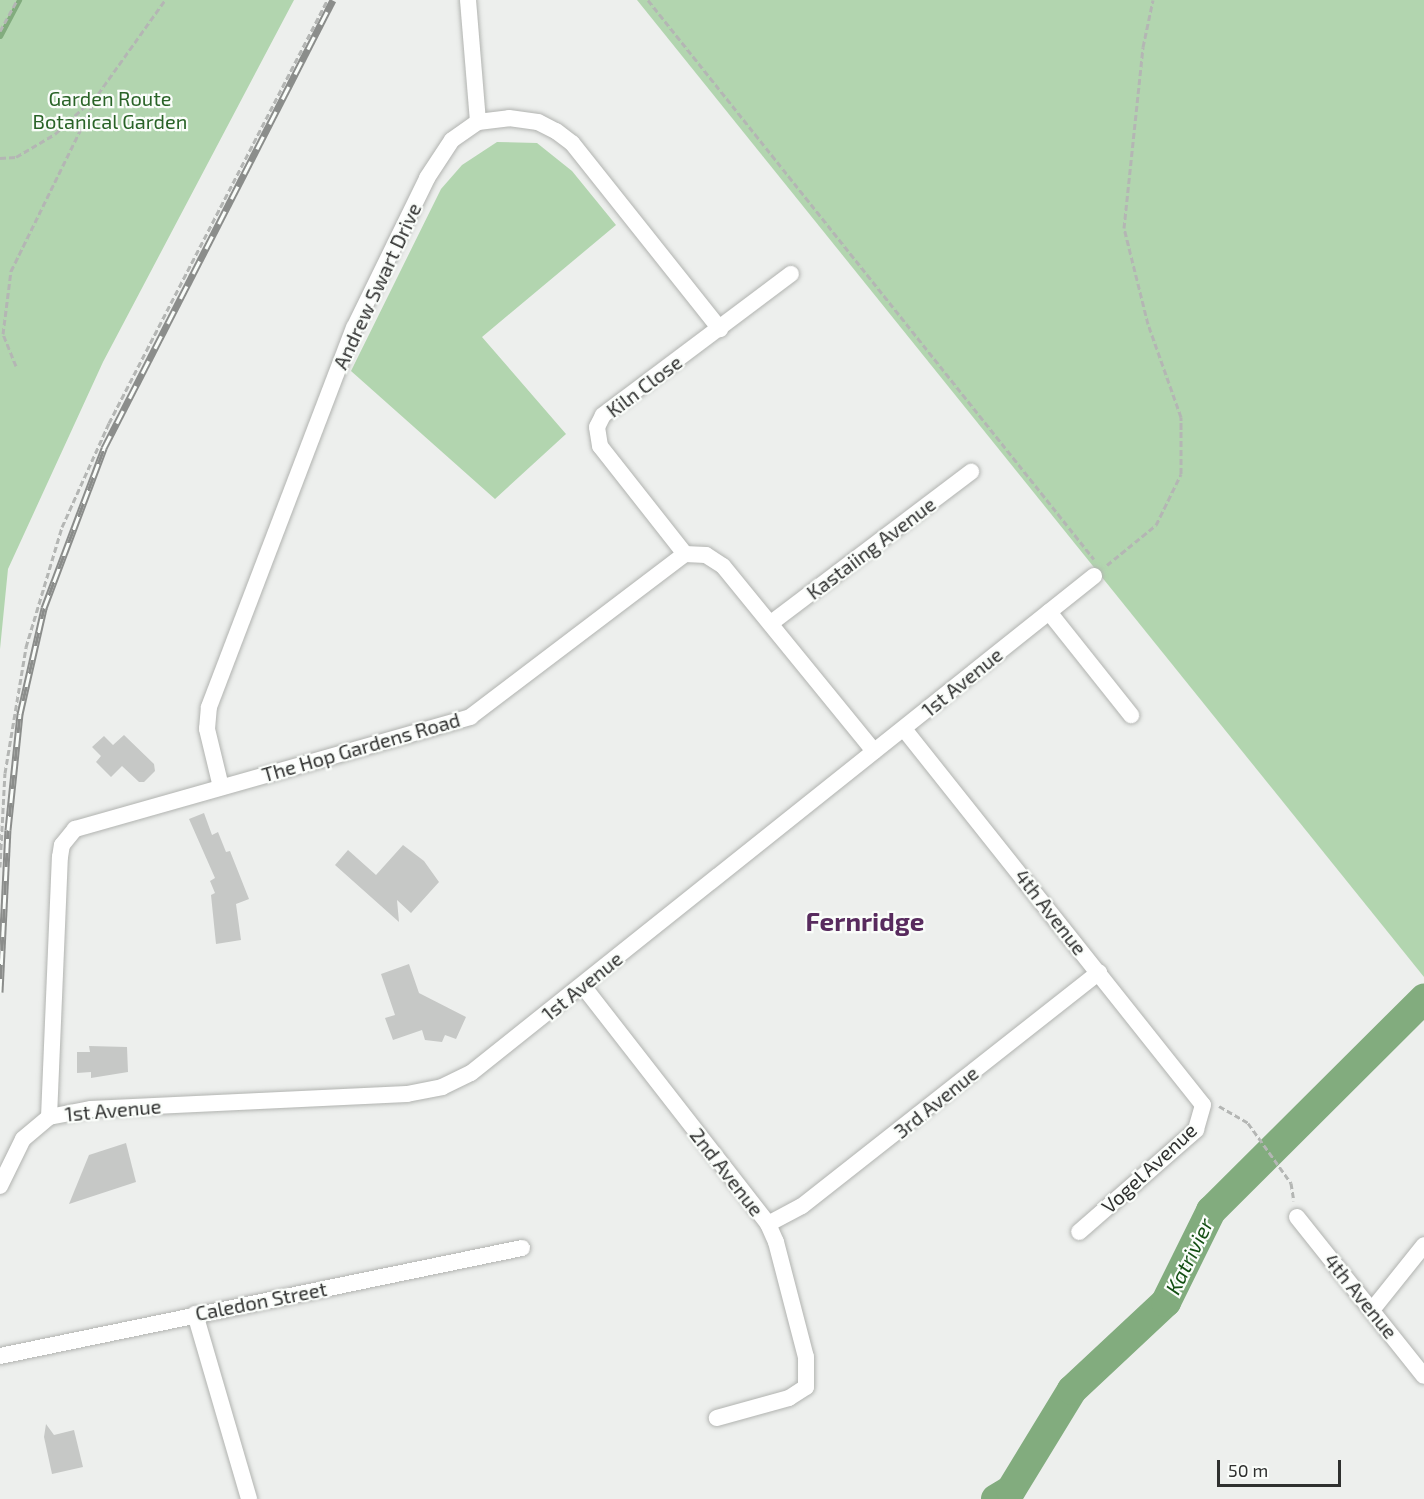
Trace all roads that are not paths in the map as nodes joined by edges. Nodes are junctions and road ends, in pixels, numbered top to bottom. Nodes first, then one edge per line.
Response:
1 (468, 0) edge
2 (478, 122) junction
3 (791, 274) dead end
4 (720, 329) junction
5 (971, 472) dead end
6 (686, 554) junction
7 (1097, 572) road end
8 (1049, 612) junction
9 (771, 623) junction
10 (1131, 715) dead end
11 (904, 729) junction
12 (874, 751) junction
13 (221, 787) junction
14 (1099, 972) junction
15 (582, 986) junction
16 (1199, 1095) joint
17 (49, 1117) junction
18 (0, 1186) edge
19 (1297, 1217) road end
20 (768, 1224) junction
21 (1079, 1232) dead end
22 (1424, 1245) edge
23 (522, 1248) dead end
24 (1372, 1310) junction
25 (195, 1314) junction
26 (0, 1356) edge
27 (1424, 1376) edge
28 (717, 1418) dead end
29 (249, 1499) edge

1 - 2 street
2 - 4 street, Andrew Swart Drive
2 - 13 street, Andrew Swart Drive
3 - 4 street, Kiln Close
4 - 6 street, Kiln Close
5 - 9 street, Kastaiing Avenue
6 - 9 street
6 - 13 street, The Hop Gardens Road
7 - 8 street, 1st Avenue
8 - 10 street
8 - 11 street, 1st Avenue
9 - 12 street
11 - 12 street, 1st Avenue
11 - 14 street, 4th Avenue
12 - 15 street, 1st Avenue
13 - 17 street, The Hop Gardens Road
14 - 16 street, 4th Avenue
14 - 20 street, 3rd Avenue
15 - 17 street, 1st Avenue
15 - 20 street, 2nd Avenue
16 - 21 street, Vogel Avenue
17 - 18 street, 1st Avenue
19 - 24 street, 4th Avenue
20 - 28 street, 2nd Avenue
22 - 24 street
23 - 25 street, Caledon Street
24 - 27 street, 4th Avenue
25 - 26 street, Caledon Street
25 - 29 street

